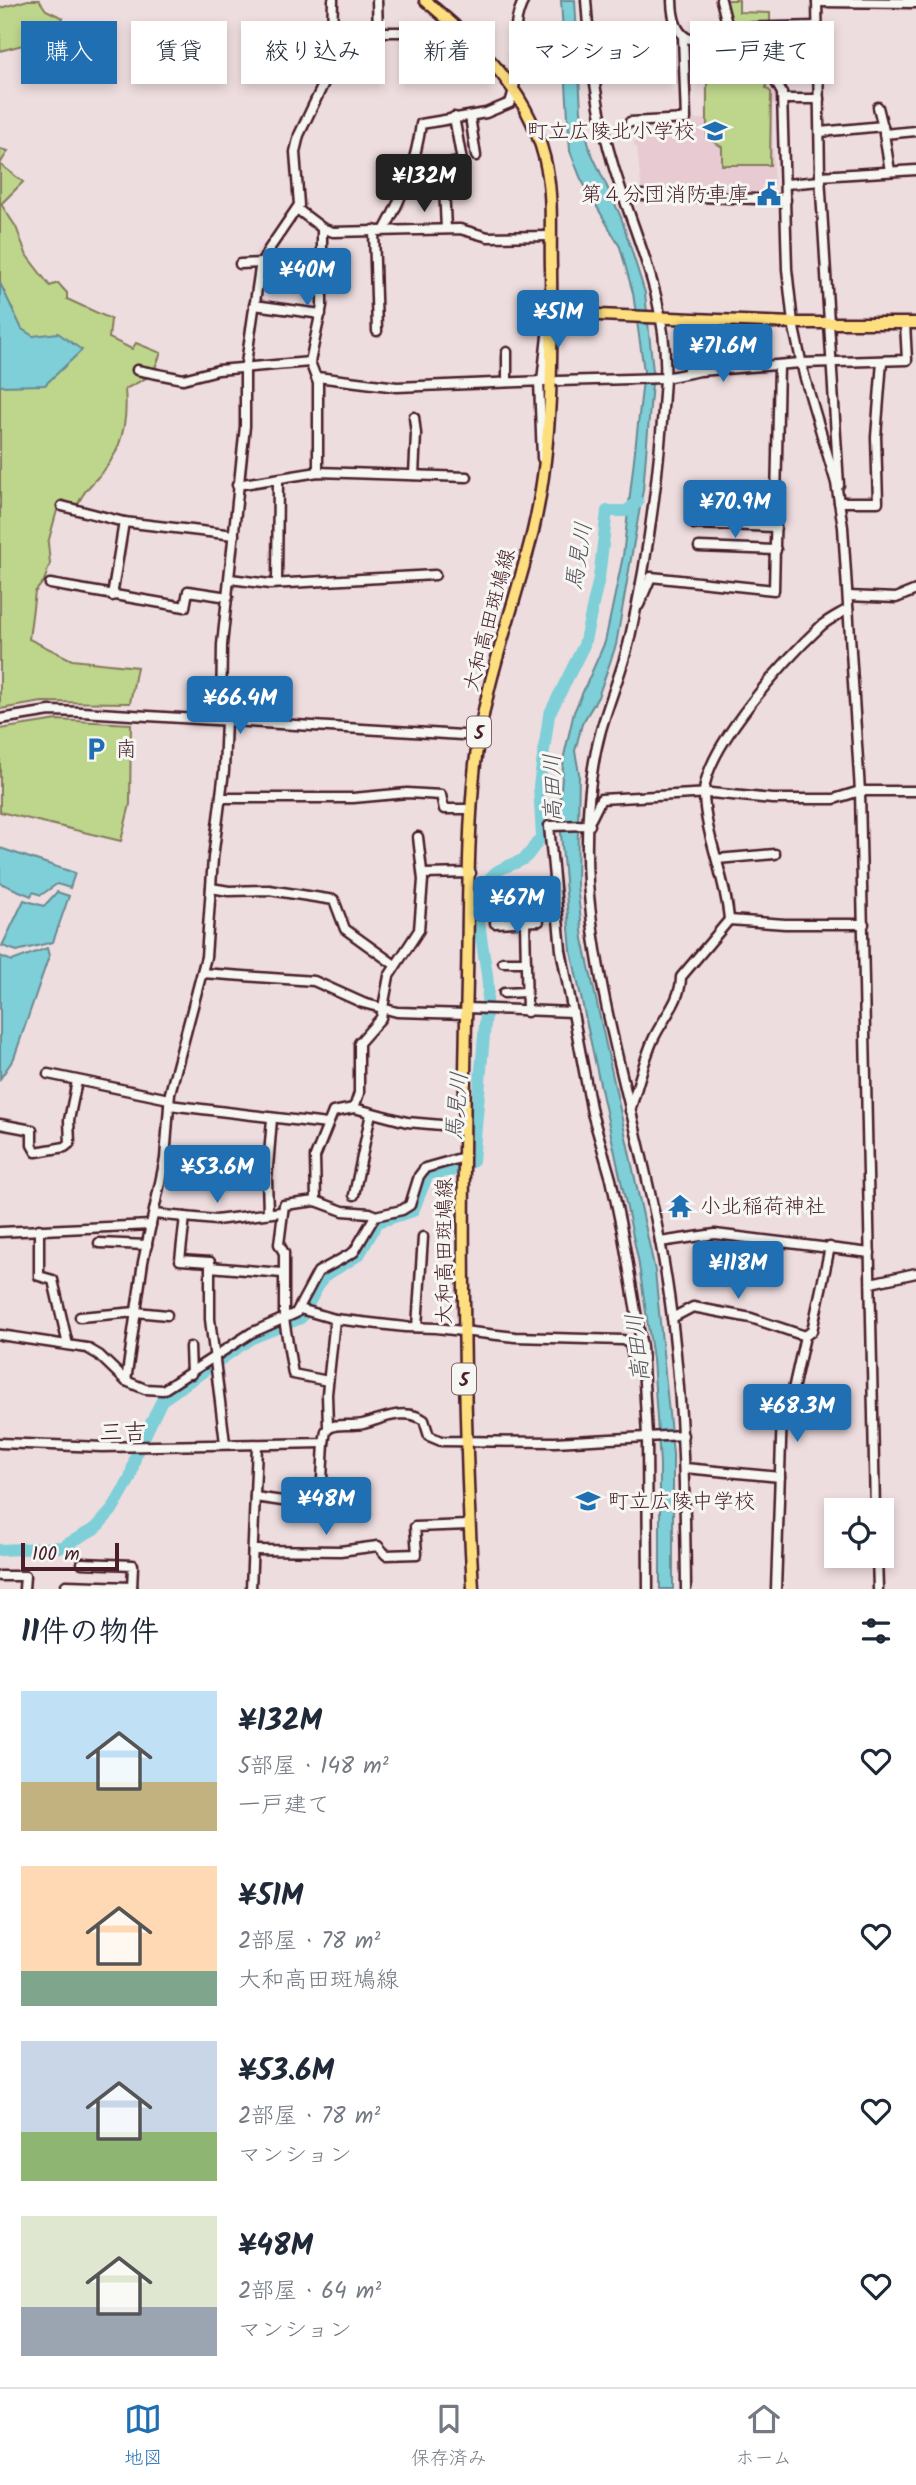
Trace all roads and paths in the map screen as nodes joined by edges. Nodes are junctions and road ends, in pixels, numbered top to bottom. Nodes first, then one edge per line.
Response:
1 (333, 0) edge
2 (377, 0) edge
3 (425, 0) edge
4 (524, 0) edge
5 (586, 0) edge
6 (672, 0) edge
7 (721, 0) edge
8 (817, 1) edge
9 (916, 3) edge
10 (726, 21) edge
11 (817, 21) edge
12 (399, 32) edge
13 (683, 36) junction
14 (690, 37) edge
15 (777, 84) edge
16 (818, 84) edge
17 (514, 87) junction
18 (783, 99) junction
19 (818, 99) junction
20 (878, 107) dead end
21 (470, 116) junction
22 (454, 117) junction
23 (630, 122) dead end
24 (883, 130) junction
25 (916, 131) edge
26 (820, 132) junction
27 (476, 156) dead end
28 (916, 170) edge
29 (890, 171) junction
30 (821, 178) junction
31 (786, 184) junction
32 (642, 195) dead end
33 (786, 200) junction
34 (297, 209) junction
35 (322, 228) junction
36 (385, 229) junction
37 (446, 229) junction
38 (374, 230) junction
39 (550, 236) junction
40 (261, 263) junction
41 (240, 264) dead end
42 (254, 304) junction
43 (551, 313) junction
44 (321, 314) junction
45 (662, 318) junction
46 (793, 323) junction
47 (911, 323) edge
48 (830, 324) junction
49 (377, 331) dead end
50 (687, 337) dead end
51 (507, 352) dead end
52 (882, 361) junction
53 (310, 362) junction
54 (801, 363) junction
55 (832, 363) junction
56 (779, 366) junction
57 (137, 370) dead end
58 (245, 370) junction
59 (688, 373) junction
60 (317, 377) junction
61 (665, 378) junction
62 (542, 381) junction
63 (558, 381) dead end
64 (507, 382) junction
65 (414, 417) dead end
66 (318, 472) junction
67 (414, 475) junction
68 (467, 477) dead end
69 (542, 479) junction
70 (278, 481) junction
71 (237, 485) junction
72 (839, 502) junction
73 (62, 506) dead end
74 (124, 522) junction
75 (694, 524) dead end
76 (776, 527) junction
77 (234, 535) junction
78 (699, 547) dead end
79 (647, 548) junction
80 (776, 550) junction
81 (435, 575) dead end
82 (651, 576) junction
83 (230, 579) junction
84 (277, 583) junction
85 (50, 584) dead end
86 (916, 590) edge
87 (112, 596) junction
88 (848, 596) junction
89 (228, 597) junction
90 (848, 609) junction
91 (636, 610) junction
92 (0, 719) edge
93 (223, 720) junction
94 (479, 736) junction
95 (860, 791) junction
96 (916, 791) edge
97 (704, 793) junction
98 (221, 798) junction
99 (472, 809) junction
100 (588, 824) junction
101 (418, 837) dead end
102 (775, 854) dead end
103 (717, 859) junction
104 (471, 873) junction
105 (423, 874) junction
106 (211, 888) junction
107 (729, 920) junction
108 (539, 921) dead end
109 (525, 922) junction
110 (495, 923) dead end
111 (864, 924) junction
112 (503, 962) dead end
113 (526, 962) junction
114 (395, 965) junction
115 (202, 972) junction
116 (526, 992) junction
117 (504, 993) dead end
118 (383, 1008) junction
119 (467, 1011) junction
120 (527, 1012) junction
121 (573, 1012) junction
122 (48, 1074) dead end
123 (77, 1082) junction
124 (169, 1102) junction
125 (354, 1108) junction
126 (371, 1113) junction
127 (629, 1114) junction
128 (272, 1119) junction
129 (0, 1124) edge
130 (327, 1124) junction
131 (464, 1127) junction
132 (464, 1162) junction
133 (354, 1195) dead end
134 (316, 1201) junction
135 (281, 1212) junction
136 (268, 1213) junction
137 (154, 1214) junction
138 (375, 1216) junction
139 (185, 1217) junction
140 (151, 1225) junction
141 (39, 1229) junction
142 (0, 1232) edge
143 (424, 1237) dead end
144 (660, 1242) junction
145 (99, 1243) dead end
146 (147, 1245) junction
147 (830, 1247) junction
148 (870, 1253) junction
149 (210, 1267) junction
150 (282, 1273) junction
151 (916, 1273) edge
152 (871, 1283) junction
153 (304, 1310) junction
154 (136, 1312) junction
155 (167, 1314) dead end
156 (80, 1317) dead end
157 (672, 1318) junction
158 (335, 1319) junction
159 (285, 1323) junction
160 (639, 1326) junction
161 (417, 1327) junction
162 (464, 1332) junction
163 (0, 1335) edge
164 (804, 1336) junction
165 (628, 1341) junction
166 (68, 1345) junction
167 (190, 1347) dead end
168 (643, 1358) junction
169 (215, 1363) junction
170 (191, 1374) junction
171 (126, 1381) junction
172 (328, 1381) junction
173 (328, 1427) junction
174 (682, 1435) junction
175 (648, 1436) junction
176 (465, 1441) junction
177 (0, 1443) edge
178 (324, 1443) junction
179 (225, 1444) junction
180 (257, 1446) junction
181 (685, 1468) junction
182 (780, 1477) junction
183 (255, 1497) junction
184 (875, 1498) edge
185 (469, 1525) junction
186 (253, 1550) junction
187 (82, 1563) dead end
188 (877, 1568) edge
189 (0, 1576) edge
190 (132, 1588) edge
191 (24, 1589) edge
192 (66, 1589) edge
193 (251, 1589) edge
194 (473, 1589) edge
195 (648, 1589) edge
196 (685, 1589) edge
197 (776, 1589) edge
198 (878, 1589) edge

1 - 34 street
2 - 12 street
3 - 17 main road, 大和高田斑鳩線 / 5
4 - 17 street
5 - 45 street
6 - 13 street
7 - 10 street
8 - 9 street
8 - 11 street
13 - 14 street
13 - 23 street
15 - 18 street
16 - 19 street
17 - 21 street
17 - 39 main road, 大和高田斑鳩線 / 5
18 - 19 street
18 - 31 street
19 - 26 street
20 - 24 street
21 - 22 street
21 - 27 street
22 - 36 street
22 - 37 street
24 - 25 street
24 - 26 street
24 - 29 street
26 - 30 street
28 - 29 street
29 - 30 street
30 - 31 street
30 - 48 street
31 - 33 street
32 - 33 street
33 - 46 street
34 - 35 street
34 - 40 street
35 - 38 street
35 - 44 street
36 - 37 street
36 - 38 street
37 - 39 street
38 - 49 street
39 - 43 main road, 大和高田斑鳩線 / 5
40 - 41 street
40 - 42 street
42 - 44 street
42 - 58 street
43 - 45 main road
43 - 62 street
43 - 69 main road, 大和高田斑鳩線 / 5
44 - 53 street
45 - 46 main road
45 - 61 street
46 - 48 main road
46 - 54 street
47 - 48 main road
47 - 52 street
48 - 55 street
50 - 59 street
51 - 64 street
52 - 55 street
52 - 72 street
53 - 58 street
53 - 60 street
54 - 55 street
54 - 56 street
54 - 72 street
55 - 72 street
56 - 59 street
56 - 76 street
57 - 58 street
58 - 71 street
59 - 61 street
60 - 64 street
60 - 66 street
61 - 63 street
61 - 79 street
62 - 64 street
62 - 69 street
65 - 67 street
66 - 67 street
66 - 70 street
67 - 68 street
69 - 94 main road, 大和高田斑鳩線 / 5
70 - 71 street
70 - 84 street
71 - 77 street
72 - 88 street
73 - 74 street
74 - 77 street
74 - 87 street
75 - 76 street
76 - 80 street
77 - 83 street
78 - 80 street
79 - 82 street
79 - 91 street
80 - 82 street
81 - 84 street
82 - 91 street
83 - 84 street
83 - 89 street
85 - 87 street
86 - 88 street
87 - 89 street
88 - 90 street
89 - 93 street
90 - 95 street
90 - 97 street
91 - 100 street
92 - 93 street
93 - 94 street
93 - 98 street
94 - 99 main road, 大和高田斑鳩線 / 5
95 - 96 street
95 - 97 street
95 - 111 street
97 - 100 street
97 - 103 street
98 - 99 street
98 - 106 street
99 - 104 main road, 大和高田斑鳩線 / 5
100 - 121 street
100 - 127 street
101 - 105 street
102 - 103 street
103 - 107 street
104 - 105 street
104 - 119 main road, 大和高田斑鳩線 / 5
105 - 114 street
106 - 114 street
106 - 115 street
107 - 111 street
107 - 127 street
108 - 109 street
109 - 110 street
109 - 113 street
111 - 148 street
112 - 113 street
113 - 116 street
114 - 118 street
115 - 118 street
115 - 124 street
116 - 117 street
116 - 120 street
118 - 119 street
118 - 125 street
119 - 120 street
119 - 131 main road, 大和高田斑鳩線 / 5
120 - 121 street
121 - 160 street
122 - 123 street
123 - 124 street
123 - 129 street
124 - 128 street
124 - 137 street
125 - 126 street
125 - 130 street
126 - 131 street
126 - 133 street
127 - 144 street
128 - 130 street
128 - 136 street
130 - 134 street
131 - 132 main road, 大和高田斑鳩線 / 5
132 - 138 street
132 - 162 main road, 大和高田斑鳩線 / 5
134 - 135 street
134 - 138 street
135 - 136 street
135 - 150 street
136 - 139 street
137 - 139 street
137 - 140 street
138 - 153 street
139 - 149 street
140 - 141 street
140 - 146 street
141 - 142 street
141 - 166 street
143 - 161 street
144 - 147 street
144 - 157 street
145 - 146 street
146 - 154 street
147 - 148 street
147 - 164 street
148 - 152 street
149 - 150 street
149 - 169 street
150 - 159 street
151 - 152 street
152 - 184 street
153 - 158 street
153 - 159 street
154 - 155 street
154 - 156 street
154 - 171 street
157 - 164 street
157 - 174 street
158 - 161 street
158 - 172 street
159 - 169 street
159 - 172 street
160 - 165 street
160 - 168 street
161 - 162 street
162 - 165 street
162 - 176 main road, 大和高田斑鳩線 / 5
163 - 166 street
164 - 182 street
165 - 168 street
166 - 171 street
167 - 170 street
168 - 175 street
169 - 170 street
169 - 179 street
170 - 171 street
172 - 173 street
173 - 176 street
173 - 178 street
174 - 175 street
174 - 181 street
175 - 176 street
175 - 195 street
176 - 185 main road, 大和高田斑鳩線 / 5
177 - 179 street
178 - 180 street
178 - 183 street
179 - 180 street
180 - 183 street
181 - 182 street
181 - 196 street
182 - 197 street
183 - 186 street
185 - 186 street
185 - 194 main road, 大和高田斑鳩線 / 5
186 - 193 street
187 - 190 street
188 - 198 street
189 - 191 street
190 - 192 street

